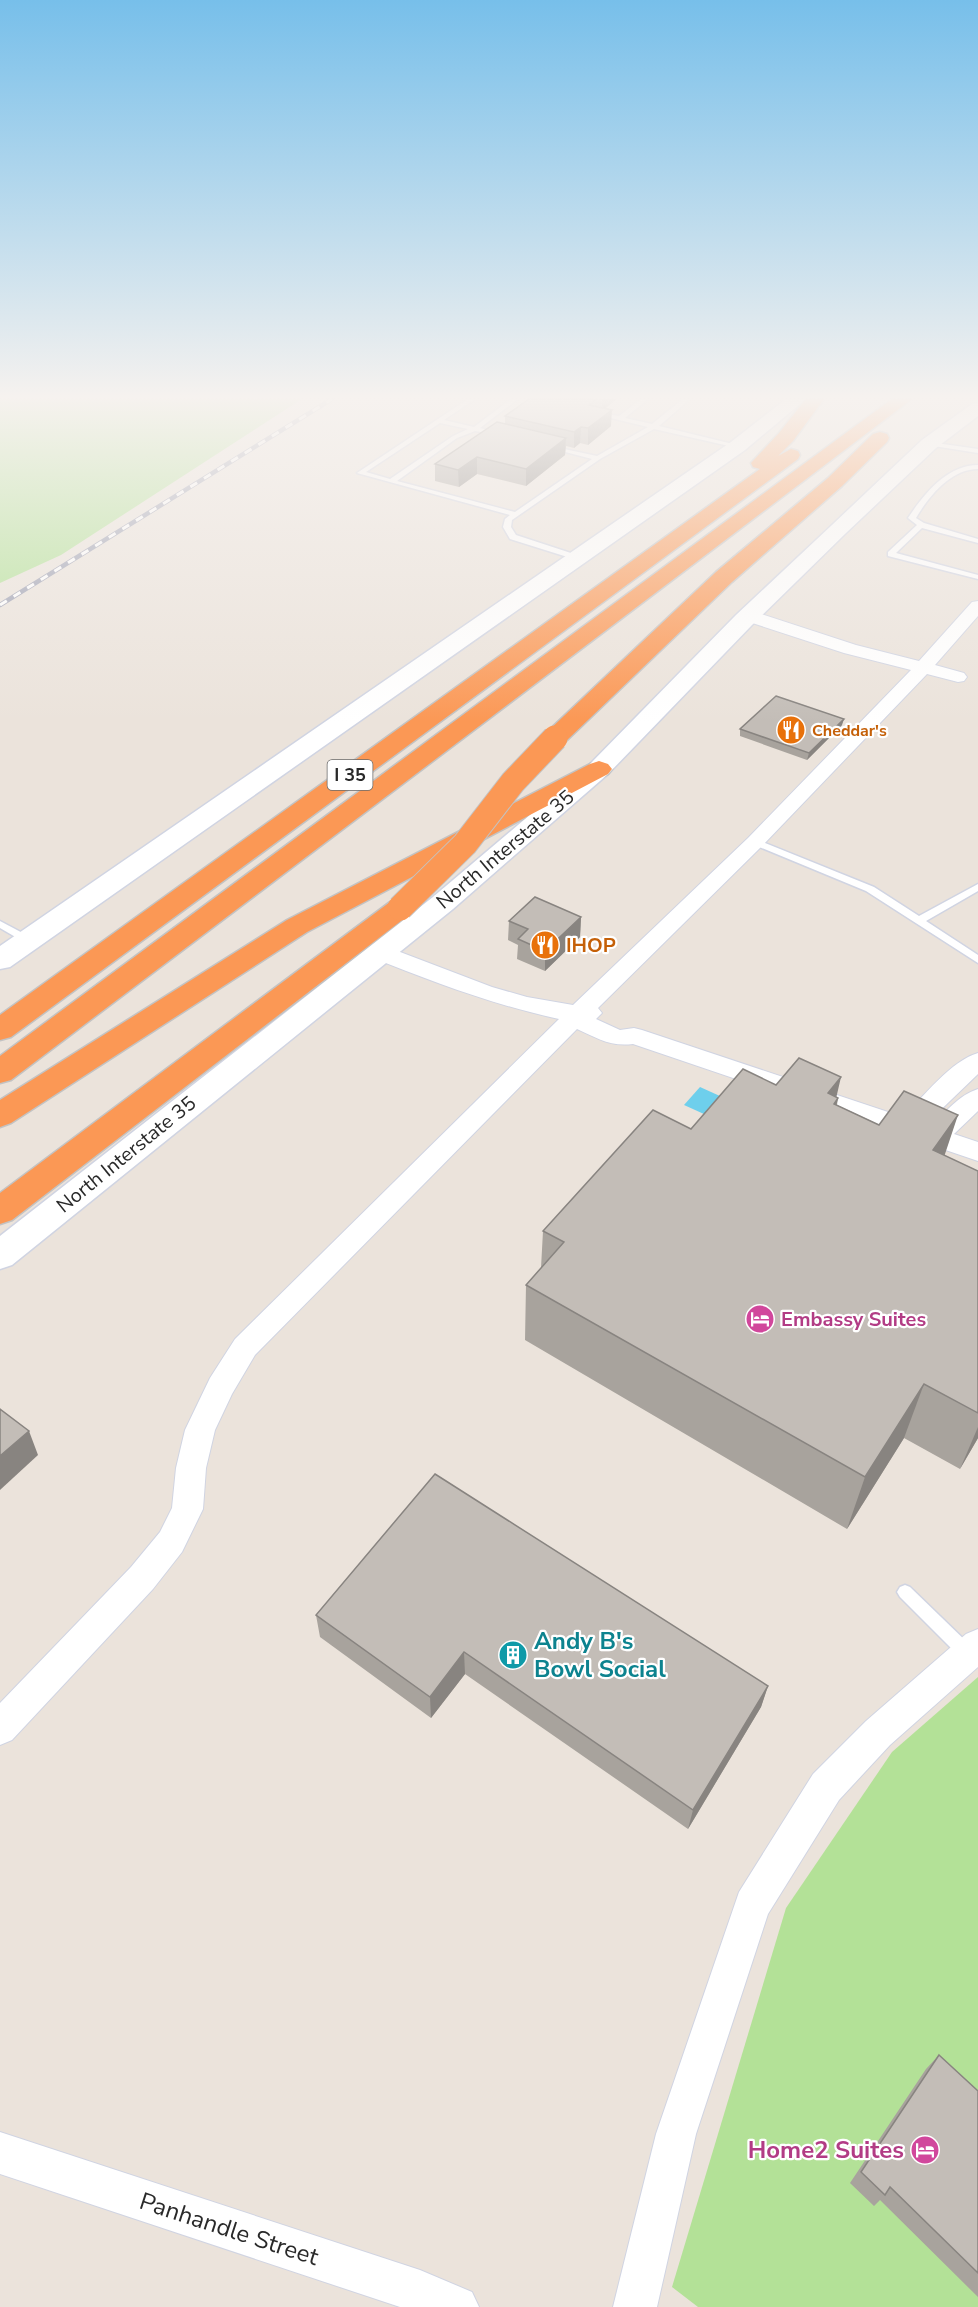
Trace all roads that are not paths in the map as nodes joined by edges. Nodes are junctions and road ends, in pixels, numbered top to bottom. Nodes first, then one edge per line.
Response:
1 (488, 507) edge
2 (526, 507) edge
3 (651, 507) edge
4 (715, 507) edge
5 (720, 507) edge
6 (759, 507) edge
7 (806, 507) edge
8 (868, 507) edge
9 (919, 507) edge
10 (515, 514) junction
11 (701, 520) junction
12 (921, 525) junction
13 (978, 533) edge
14 (965, 537) junction
15 (978, 541) edge
16 (578, 558) junction
17 (978, 577) edge
18 (978, 606) edge
19 (744, 620) junction
20 (925, 671) junction
21 (958, 677) dead end
22 (599, 769) junction
23 (756, 842) junction
24 (978, 887) edge
25 (918, 921) junction
26 (0, 924) edge
27 (28, 940) junction
28 (379, 952) junction
29 (0, 960) edge
30 (978, 960) edge
31 (579, 1015) junction
32 (0, 1030) edge
33 (974, 1070) edge
34 (0, 1072) edge
35 (978, 1098) edge
36 (0, 1115) edge
37 (907, 1127) junction
38 (937, 1137) junction
39 (978, 1152) edge
40 (0, 1211) edge
41 (0, 1255) edge
42 (905, 1592) dead end
43 (973, 1650) edge
44 (0, 1728) edge
45 (0, 2153) edge
46 (457, 2307) edge
47 (635, 2307) edge

1 - 10 lane
2 - 10 lane
3 - 16 main road
4 - 11 highway
5 - 11 highway, I 35
6 - 34 highway, I 35
7 - 40 highway, bridge
8 - 19 main road, North Interstate 35
9 - 12 lane
10 - 16 lane
11 - 32 highway, I 35
12 - 14 lane
12 - 17 lane
13 - 14 lane
14 - 15 lane
16 - 27 main road
18 - 20 street
19 - 20 street
19 - 22 main road, North Interstate 35
20 - 21 street
20 - 23 street
22 - 28 main road, North Interstate 35
22 - 36 highway
23 - 25 lane
23 - 31 street
24 - 25 lane
25 - 30 lane
26 - 27 lane
27 - 29 main road
28 - 31 street
28 - 41 main road, North Interstate 35
31 - 37 street
31 - 44 street
33 - 37 street
35 - 38 street
37 - 38 street
38 - 39 street
42 - 43 lane
43 - 47 street
45 - 46 street, Panhandle Street

